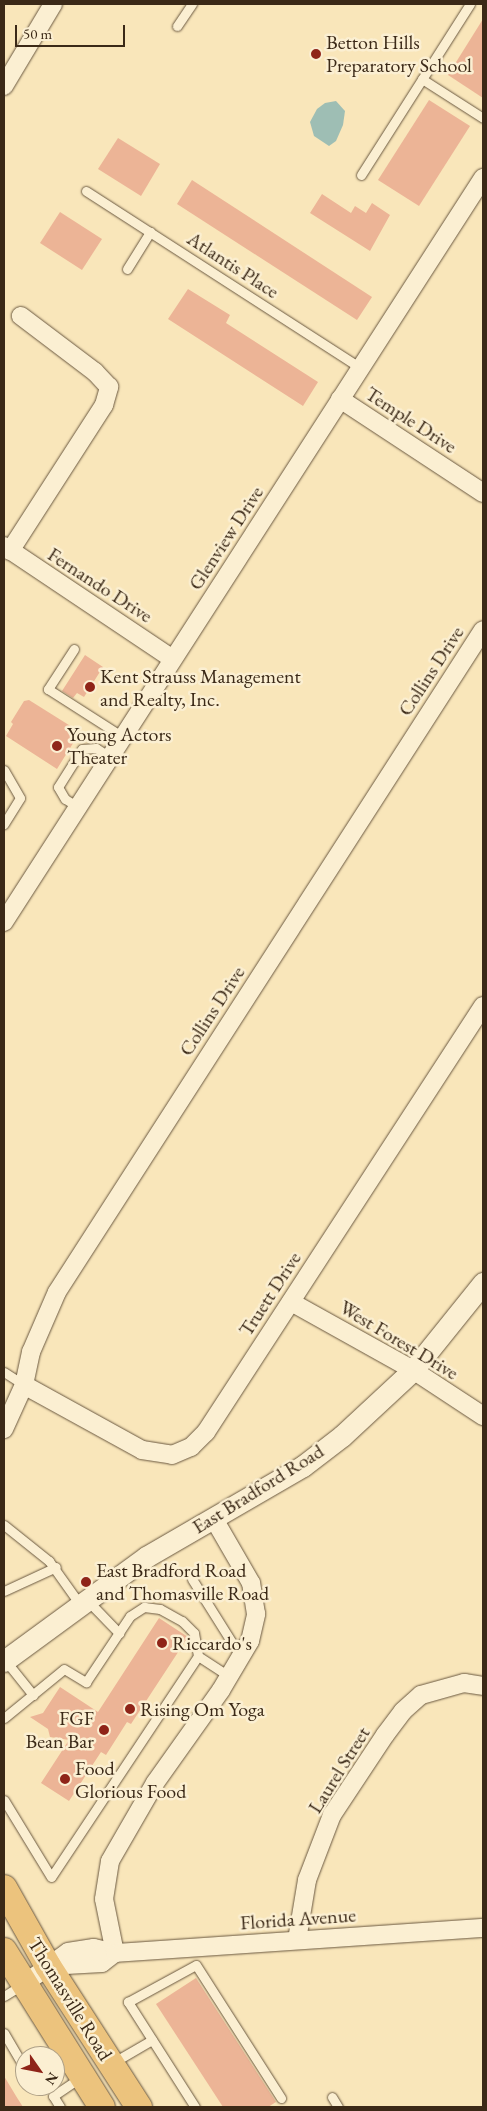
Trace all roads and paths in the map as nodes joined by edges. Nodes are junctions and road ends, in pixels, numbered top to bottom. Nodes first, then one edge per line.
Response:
1 (53, 4) edge
2 (192, 4) edge
3 (470, 4) edge
4 (177, 26) dead end
5 (422, 79) junction
6 (4, 86) edge
7 (483, 118) edge
8 (361, 175) dead end
9 (483, 178) edge
10 (86, 191) dead end
11 (150, 232) junction
12 (127, 269) dead end
13 (21, 316) dead end
14 (361, 368) junction
15 (340, 400) junction
16 (483, 493) edge
17 (7, 549) edge
18 (483, 630) edge
19 (74, 649) dead end
20 (174, 659) junction
21 (123, 738) junction
22 (110, 757) junction
23 (4, 770) edge
24 (78, 807) junction
25 (4, 824) edge
26 (4, 922) edge
27 (483, 1006) edge
28 (483, 1283) edge
29 (291, 1302) junction
30 (413, 1370) junction
31 (10, 1378) edge
32 (483, 1416) edge
33 (4, 1429) edge
34 (214, 1519) junction
35 (4, 1525) edge
36 (56, 1567) junction
37 (192, 1578) dead end
38 (4, 1591) edge
39 (82, 1601) junction
40 (119, 1632) junction
41 (198, 1656) junction
42 (241, 1657) junction
43 (4, 1661) edge
44 (229, 1676) junction
45 (483, 1686) edge
46 (33, 1695) junction
47 (4, 1718) edge
48 (4, 1800) edge
49 (4, 1888) edge
50 (483, 1928) edge
51 (297, 1940) junction
52 (4, 1951) edge
53 (115, 1953) junction
54 (48, 1966) junction
55 (14, 1990) edge
56 (4, 2033) edge
57 (152, 2040) junction
58 (53, 2046) edge
59 (15, 2052) edge
60 (65, 2060) edge
61 (111, 2064) junction
62 (82, 2076) junction
63 (332, 2097) dead end
64 (281, 2098) dead end
65 (98, 2106) edge
66 (60, 2107) edge
67 (139, 2107) edge
68 (195, 2107) edge
69 (338, 2107) edge

1 - 6 street
2 - 4 lane
3 - 5 lane
5 - 7 lane
5 - 8 lane
9 - 14 street, Glenview Drive
10 - 11 lane, Atlantis Place
11 - 12 lane
11 - 14 lane, Atlantis Place
13 - 17 street
14 - 15 street, Glenview Drive
15 - 16 street, Temple Drive
15 - 20 street, Glenview Drive
17 - 20 street, Fernando Drive
18 - 31 street, Collins Drive
19 - 21 lane
20 - 21 street, Glenview Drive
21 - 22 street, Glenview Drive
22 - 24 street, Glenview Drive
22 - 24 lane
23 - 25 lane
24 - 26 street, Glenview Drive
27 - 29 street, Truett Drive
28 - 30 street, East Bradford Road
29 - 30 street, West Forest Drive
29 - 31 street, Truett Drive
30 - 32 street, West Forest Drive
30 - 34 street, East Bradford Road
31 - 33 street, Collins Drive
34 - 39 street, East Bradford Road
34 - 42 street
35 - 36 lane
36 - 38 lane
36 - 39 lane
37 - 42 lane
39 - 40 lane
39 - 43 street, East Bradford Road
40 - 41 lane
40 - 46 lane
41 - 44 lane
41 - 48 lane
42 - 44 street
43 - 46 lane
44 - 53 street
45 - 51 street, Laurel Street
46 - 47 lane
49 - 54 main road, Thomasville Road
50 - 51 street, Florida Avenue
51 - 53 street, Florida Avenue
52 - 55 main road, Thomasville Road
53 - 54 street, Florida Avenue
54 - 55 street
54 - 61 main road, Thomasville Road
55 - 58 main road, Thomasville Road
56 - 59 lane
57 - 61 lane
57 - 64 lane
57 - 68 lane
60 - 62 main road, Thomasville Road
61 - 67 main road, Thomasville Road
62 - 65 main road, Thomasville Road
62 - 66 lane
63 - 69 lane

